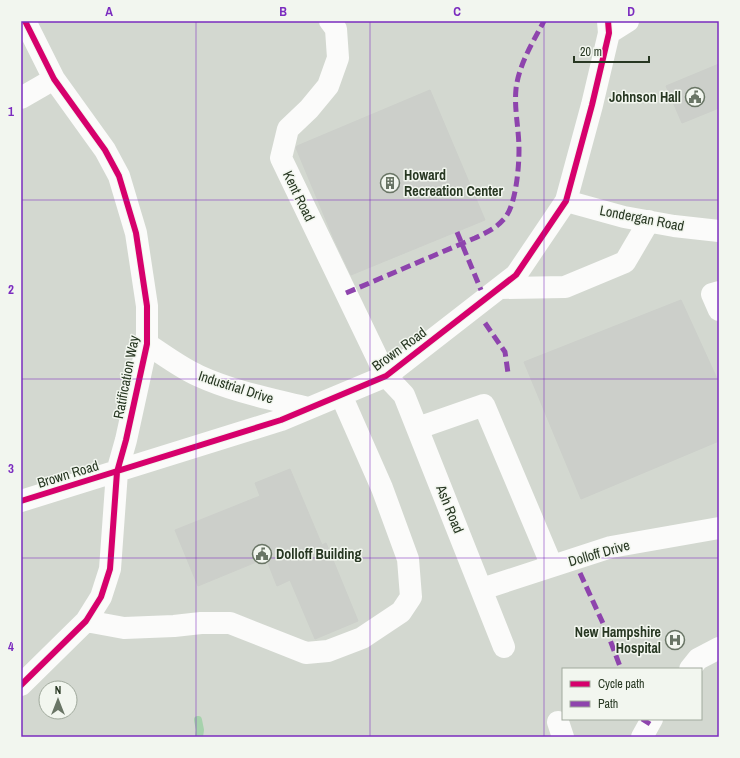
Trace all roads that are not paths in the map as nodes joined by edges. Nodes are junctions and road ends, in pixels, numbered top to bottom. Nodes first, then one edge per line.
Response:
1 (25, 21) edge
2 (330, 21) edge
3 (628, 21) edge
4 (609, 27) edge
5 (54, 79) junction
6 (21, 98) edge
7 (566, 201) junction
8 (649, 221) junction
9 (719, 231) edge
10 (500, 288) junction
11 (719, 292) edge
12 (719, 310) edge
13 (147, 344) junction
14 (386, 376) junction
15 (341, 395) junction
16 (308, 408) junction
17 (418, 428) junction
18 (117, 472) junction
19 (21, 501) edge
20 (719, 528) edge
21 (552, 566) junction
22 (482, 590) junction
23 (86, 621) junction
24 (504, 647) dead end
25 (719, 648) edge
26 (691, 668) edge
27 (21, 685) edge
28 (651, 720) edge
29 (642, 737) edge

1 - 5 street, Ratification Way
2 - 14 street, Kent Road
3 - 4 street
4 - 7 street, Brown Road
5 - 6 street
5 - 13 street, Ratification Way
7 - 8 street, Londergan Road
7 - 10 street, Brown Road
8 - 9 street, Londergan Road
8 - 10 street
10 - 14 street, Brown Road
11 - 12 street
13 - 16 street, Industrial Drive
13 - 18 street, Ratification Way
14 - 15 street, Brown Road
14 - 17 street, Ash Road
15 - 16 street, Brown Road
15 - 23 street
16 - 18 street, Brown Road
17 - 21 street
17 - 22 street, Ash Road
18 - 19 street, Brown Road
18 - 23 street, Ratification Way
20 - 21 street, Dolloff Drive
21 - 22 street, Dolloff Drive
22 - 24 street, Ash Road
23 - 27 street, Ratification Way
25 - 26 street
28 - 29 street

